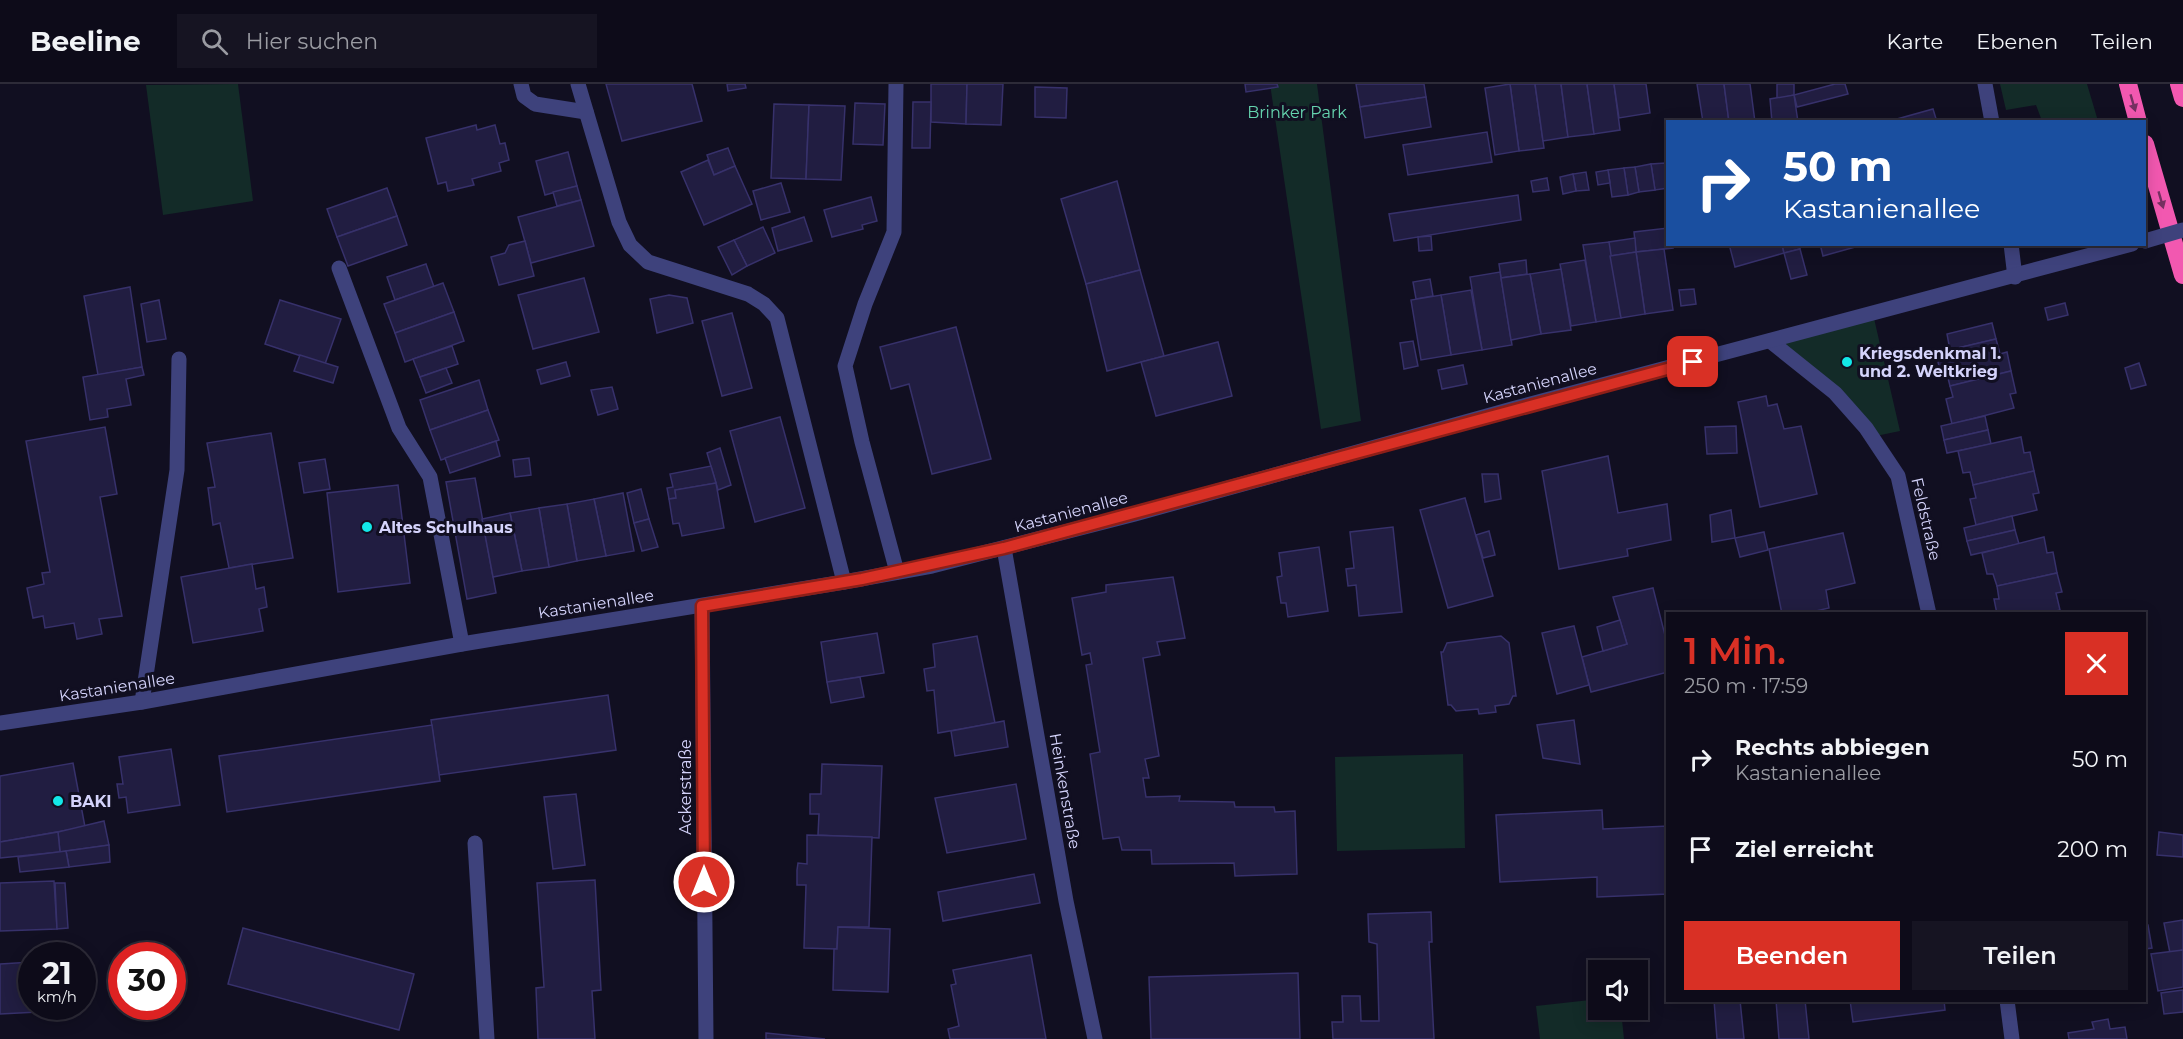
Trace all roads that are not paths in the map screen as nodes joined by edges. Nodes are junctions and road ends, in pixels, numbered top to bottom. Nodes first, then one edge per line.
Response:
1 (521, 84) edge
2 (578, 84) edge
3 (896, 84) edge
4 (1985, 84) edge
5 (2128, 84) edge
6 (2179, 84) edge
7 (2183, 98) edge
8 (586, 112) junction
9 (1992, 120) edge
10 (2137, 120) edge
11 (2146, 147) edge
12 (2183, 230) edge
13 (2146, 241) edge
14 (2011, 246) edge
15 (2127, 246) edge
16 (339, 268) dead end
17 (2183, 275) edge
18 (2015, 277) junction
19 (1770, 341) junction
20 (179, 359) dead end
21 (1004, 548) junction
22 (897, 572) junction
23 (844, 582) junction
24 (702, 606) junction
25 (1929, 612) edge
26 (462, 644) junction
27 (142, 702) junction
28 (0, 723) edge
29 (475, 843) dead end
30 (2007, 1002) edge
31 (487, 1039) edge
32 (706, 1039) edge
33 (1095, 1039) edge
34 (2012, 1039) edge

1 - 8 street
2 - 8 street
3 - 22 street
4 - 9 street
5 -> 10 highway
6 - 7 highway
8 - 23 street
11 -> 17 highway
12 - 13 street, bridge
14 - 18 street
15 - 18 street, Kastanienallee
16 - 26 street
18 - 19 street, Kastanienallee
19 - 21 street, Kastanienallee
19 - 25 street, Feldstraße
20 - 27 street
21 - 22 street, Kastanienallee
21 - 33 street, Heinkenstraße
22 - 23 street, Kastanienallee
23 - 24 street, Kastanienallee
24 - 26 street, Kastanienallee
24 - 32 street, Ackerstraße
26 - 27 street, Kastanienallee
27 - 28 street, Kastanienallee
29 - 31 street
30 - 34 street

